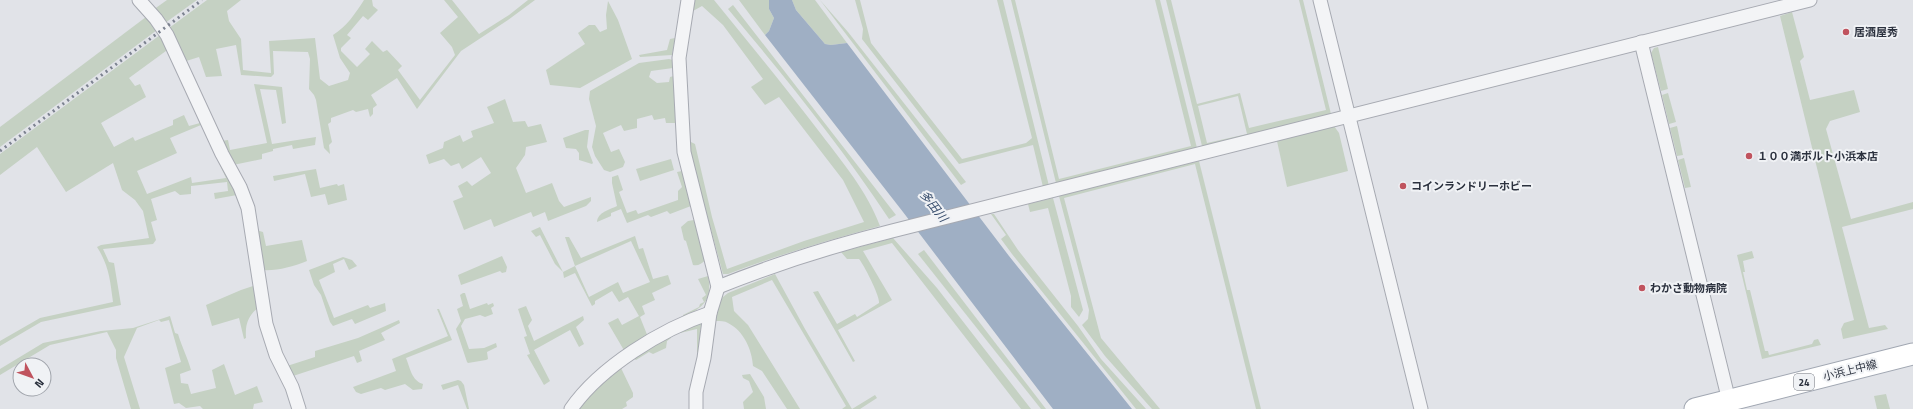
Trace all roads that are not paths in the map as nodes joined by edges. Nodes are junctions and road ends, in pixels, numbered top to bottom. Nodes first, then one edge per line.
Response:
1 (139, 0) edge
2 (688, 0) edge
3 (1320, 0) edge
4 (1810, 0) edge
5 (1641, 42) junction
6 (1349, 116) junction
7 (718, 287) junction
8 (710, 313) junction
9 (1913, 354) edge
10 (1729, 401) junction
11 (299, 409) edge
12 (571, 409) edge
13 (696, 409) edge
14 (1421, 409) edge
15 (1695, 409) edge

1 - 11 street
2 - 7 street
3 - 6 street
4 - 5 street
5 - 6 street
5 - 10 street
6 - 7 street
6 - 14 street
7 - 8 street
8 - 12 street
8 - 13 street
9 - 10 main road, 小浜上中線 / 24
10 - 15 main road, 小浜上中線 / 24

